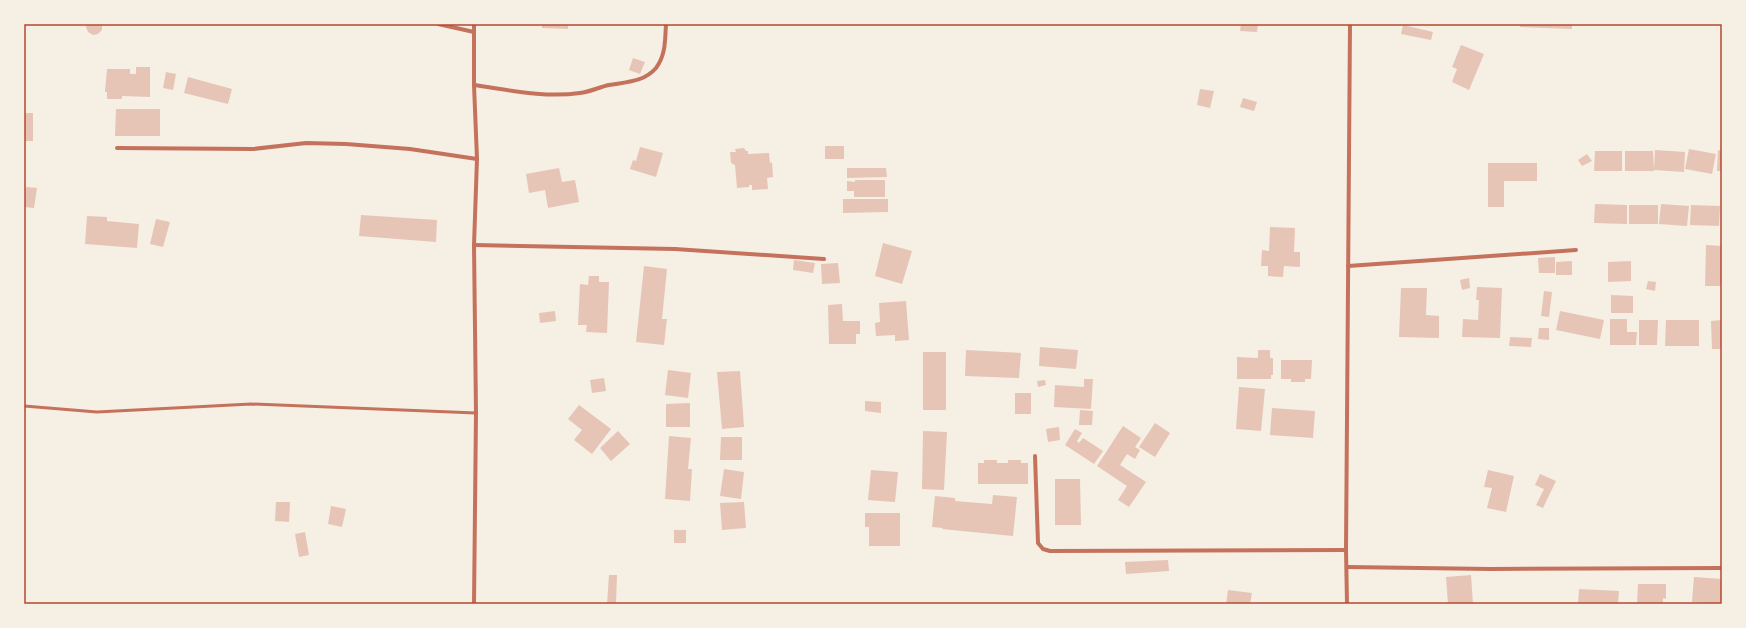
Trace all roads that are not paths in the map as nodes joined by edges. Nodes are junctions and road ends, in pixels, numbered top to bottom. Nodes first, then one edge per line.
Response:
1 (438, 24) edge
2 (474, 24) edge
3 (666, 24) edge
4 (1350, 24) edge
5 (474, 32) junction
6 (474, 85) junction
7 (118, 148) dead end
8 (477, 159) junction
9 (474, 245) junction
10 (1576, 250) dead end
11 (824, 259) dead end
12 (1348, 266) junction
13 (24, 406) edge
14 (476, 413) junction
15 (1035, 456) dead end
16 (1346, 550) junction
17 (1347, 567) junction
18 (1722, 568) edge
19 (474, 604) edge
20 (1347, 604) edge

1 - 5 street
2 - 5 street
3 - 6 street
4 - 12 street
5 - 6 street
6 - 8 street
7 - 8 street
8 - 9 street
9 - 11 street
9 - 14 street
10 - 12 street
12 - 16 street
13 - 14 lane
14 - 19 street
15 - 16 street
16 - 17 street
17 - 18 street
17 - 20 street

